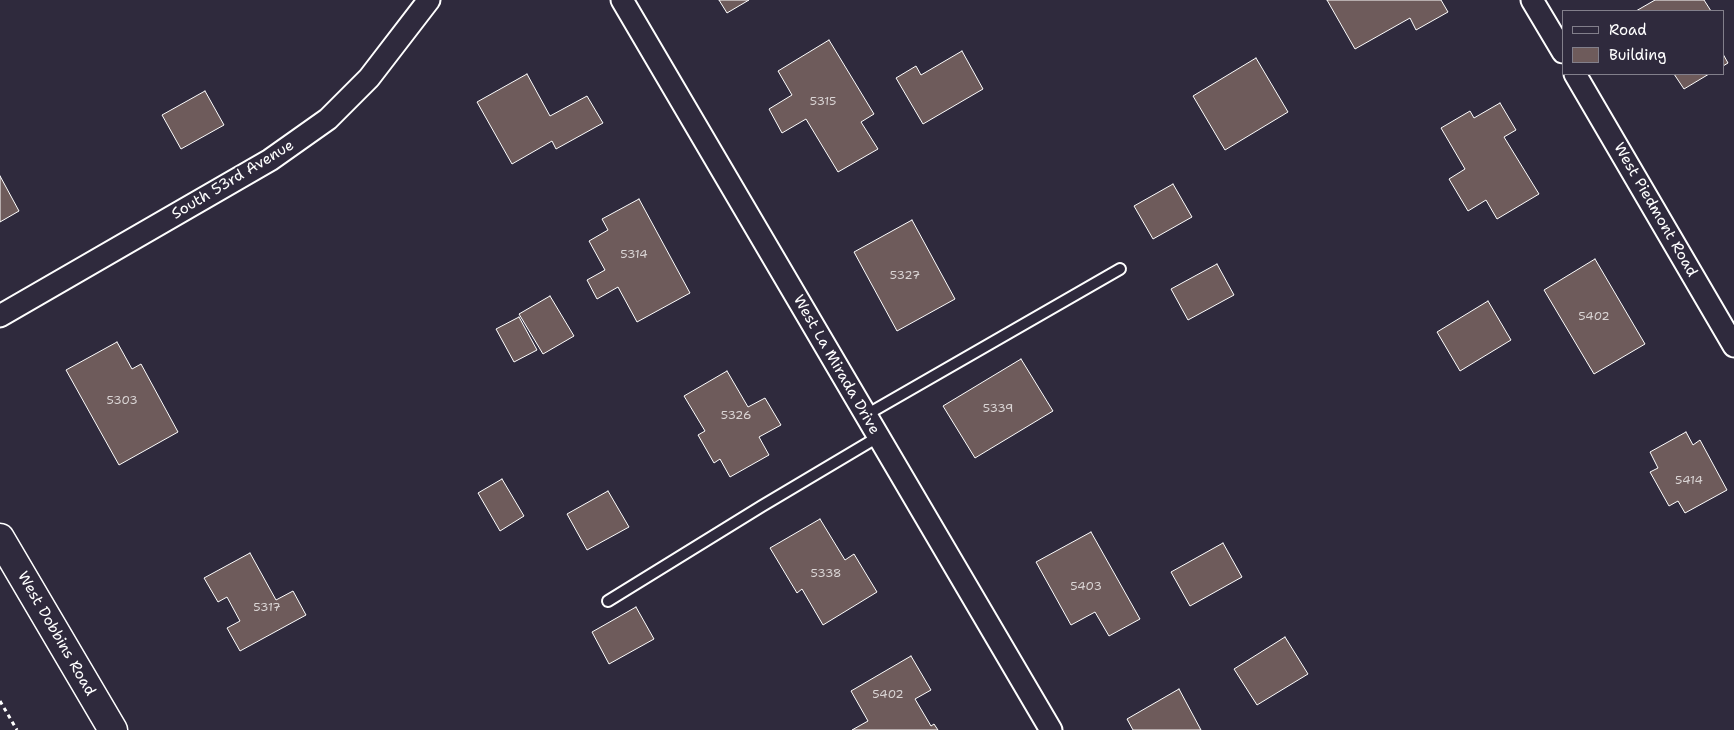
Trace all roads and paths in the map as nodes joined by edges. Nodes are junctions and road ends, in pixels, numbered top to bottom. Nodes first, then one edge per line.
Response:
1 (429, 0) edge
2 (622, 0) edge
3 (1532, 0) edge
4 (1562, 50) edge
5 (1576, 75) edge
6 (1120, 269) dead end
7 (0, 316) edge
8 (1734, 346) edge
9 (866, 415) junction
10 (878, 436) junction
11 (0, 538) edge
12 (608, 601) dead end
13 (0, 701) edge
14 (17, 730) edge
15 (113, 730) edge
16 (1051, 730) edge

1 - 7 street, South 53rd Avenue
2 - 9 street, West La Mirada Drive
3 - 4 street
5 - 8 street, West Piedmont Road
6 - 9 lane
9 - 10 street, West La Mirada Drive
10 - 12 lane
10 - 16 street, West La Mirada Drive
11 - 15 main road, West Dobbins Road
13 - 14 path

